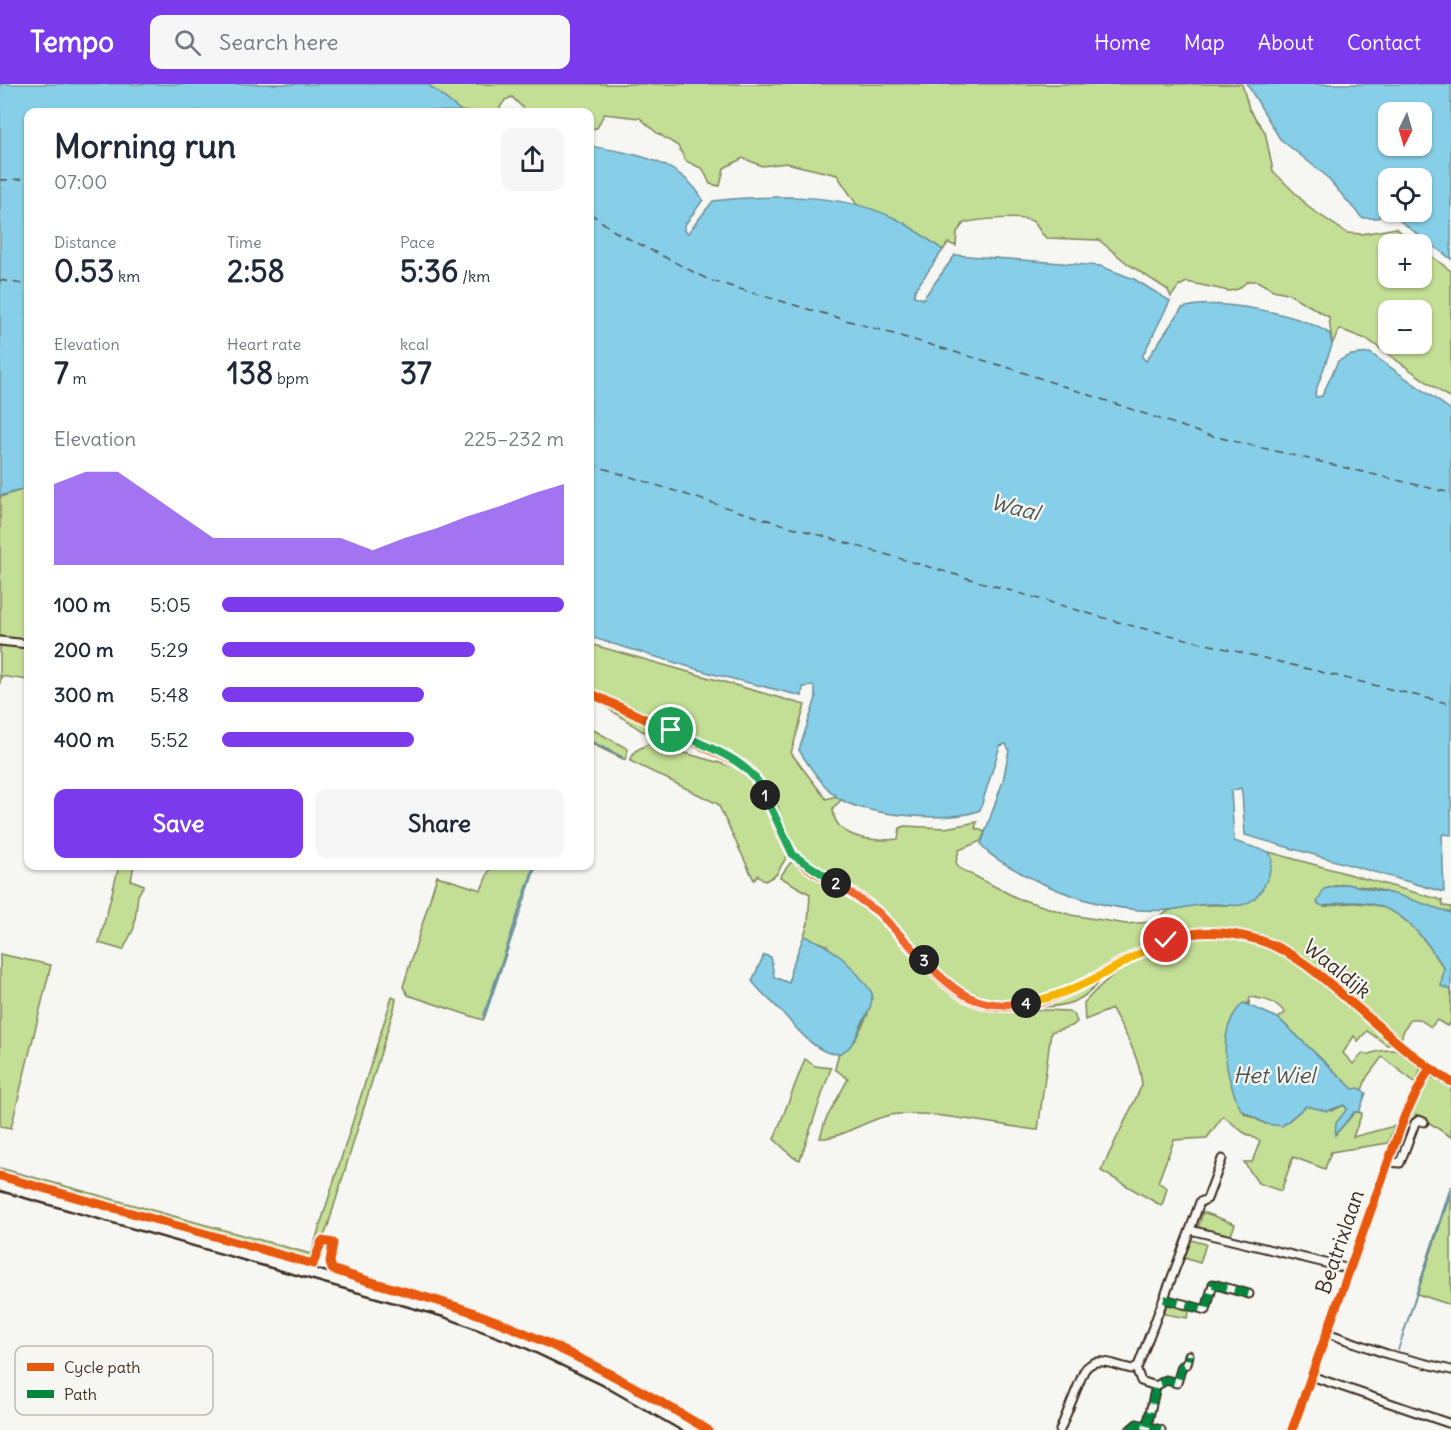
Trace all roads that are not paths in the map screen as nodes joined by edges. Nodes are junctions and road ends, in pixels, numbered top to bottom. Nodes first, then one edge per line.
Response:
1 (0, 640) edge
2 (24, 643) edge
3 (594, 695) edge
4 (1429, 1069) junction
5 (1451, 1082) edge
6 (1424, 1122) dead end
7 (1222, 1159) dead end
8 (1388, 1162) junction
9 (0, 1185) edge
10 (1190, 1230) junction
11 (1350, 1269) junction
12 (1249, 1294) dead end
13 (1164, 1299) junction
14 (1327, 1334) junction
15 (1189, 1355) dead end
16 (1136, 1368) junction
17 (1451, 1370) edge
18 (1311, 1376) junction
19 (1156, 1386) junction
20 (1451, 1424) edge
21 (1147, 1426) junction
22 (692, 1430) edge
23 (1060, 1430) edge
24 (1130, 1430) edge
25 (1161, 1430) edge
26 (1292, 1430) edge

1 - 2 street
3 - 4 street, Waaldijk
4 - 5 street, Waaldijk
4 - 8 street, Beatrixlaan
6 - 8 street, Beatrixlaan
7 - 10 street
8 - 11 street, Beatrixlaan
9 - 22 main road
10 - 11 street
10 - 13 street
11 - 14 street, Beatrixlaan
12 - 13 street
13 - 16 street
14 - 17 street
14 - 18 street, Beatrixlaan
15 - 19 street
16 - 19 street
16 - 23 street
18 - 20 street
18 - 26 street, Beatrixlaan
19 - 21 street
21 - 24 street
21 - 25 street

